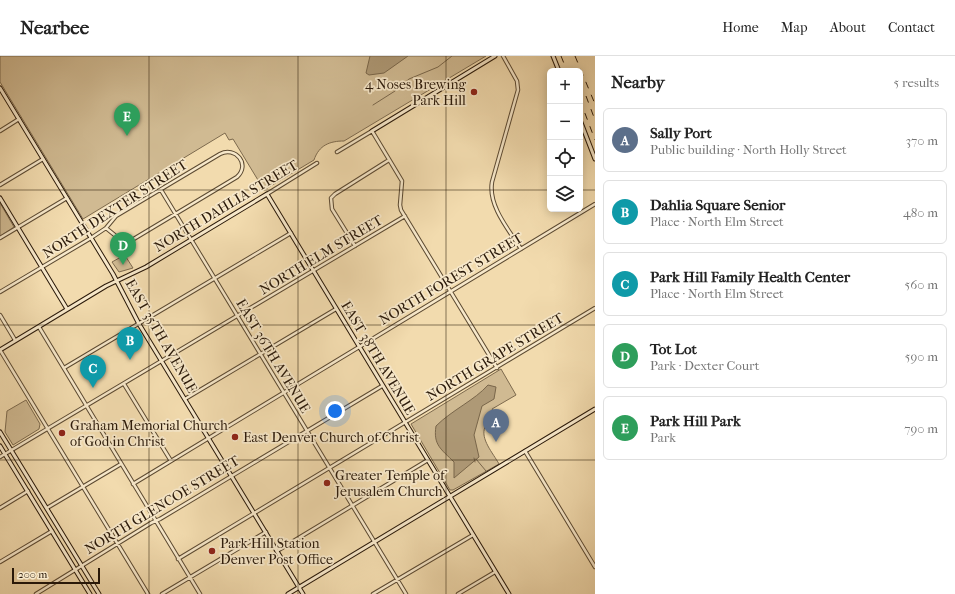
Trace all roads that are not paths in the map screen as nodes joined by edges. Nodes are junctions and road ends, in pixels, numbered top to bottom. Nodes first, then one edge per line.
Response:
1 (496, 56) edge
2 (503, 56) edge
3 (553, 56) edge
4 (558, 68) edge
5 (0, 88) edge
6 (19, 120) junction
7 (583, 128) edge
8 (0, 131) edge
9 (372, 131) junction
10 (337, 152) dead end
11 (43, 159) junction
12 (595, 159) edge
13 (389, 160) junction
14 (317, 164) dead end
15 (0, 185) edge
16 (161, 190) junction
17 (267, 194) junction
18 (0, 198) edge
19 (67, 198) junction
20 (595, 204) edge
21 (176, 214) junction
22 (405, 216) junction
23 (18, 228) junction
24 (106, 228) junction
25 (291, 233) junction
26 (0, 238) edge
27 (91, 238) junction
28 (191, 240) junction
29 (125, 241) junction
30 (355, 246) junction
31 (521, 249) junction
32 (124, 254) dead end
33 (42, 267) junction
34 (313, 271) junction
35 (215, 279) junction
36 (116, 281) junction
37 (0, 292) edge
38 (450, 292) junction
39 (595, 308) edge
40 (67, 309) junction
41 (336, 309) junction
42 (0, 315) edge
43 (237, 316) junction
44 (139, 324) junction
45 (39, 327) junction
46 (16, 340) junction
47 (359, 346) junction
48 (0, 350) edge
49 (261, 355) junction
50 (162, 361) junction
51 (64, 368) junction
52 (496, 368) junction
53 (124, 384) junction
54 (382, 386) junction
55 (283, 392) junction
56 (185, 399) junction
57 (87, 406) junction
58 (595, 409) edge
59 (405, 423) junction
60 (48, 430) junction
61 (307, 431) junction
62 (0, 432) edge
63 (208, 438) junction
64 (0, 446) edge
65 (12, 451) junction
66 (525, 451) junction
67 (5, 454) junction
68 (0, 457) edge
69 (171, 460) junction
70 (428, 460) junction
71 (121, 464) junction
72 (330, 468) junction
73 (232, 476) junction
74 (133, 484) junction
75 (82, 486) junction
76 (28, 492) junction
77 (450, 497) junction
78 (352, 506) junction
79 (0, 508) edge
80 (47, 508) junction
81 (254, 514) junction
82 (155, 521) junction
83 (52, 531) junction
84 (266, 532) junction
85 (473, 535) junction
86 (117, 543) junction
87 (375, 543) junction
88 (277, 551) junction
89 (178, 559) junction
90 (0, 562) edge
91 (81, 565) junction
92 (595, 566) edge
93 (75, 570) junction
94 (495, 572) junction
95 (190, 577) junction
96 (397, 580) junction
97 (299, 588) junction
98 (36, 594) edge
99 (90, 594) edge
100 (99, 594) edge
101 (148, 594) edge
102 (162, 594) edge
103 (200, 594) edge
104 (288, 594) edge
105 (303, 594) edge
106 (374, 594) edge
107 (406, 594) edge
108 (458, 594) edge
109 (509, 594) edge

1 - 9 street
2 - 31 street
3 - 4 street
5 - 6 street, EAST 35TH AVENUE
6 - 8 street
6 - 11 street, EAST 35TH AVENUE
7 - 12 street
9 - 10 street
9 - 13 street
11 - 15 street
11 - 19 street, EAST 35TH AVENUE
13 - 22 street
13 - 30 street
14 - 17 street, NORTH DAHLIA STREET
16 - 21 street, EAST 36TH AVENUE
16 - 21 street, NORTH DEXTER STREET
16 - 24 street, NORTH DEXTER STREET
17 - 25 street, EAST 38TH AVENUE
17 - 28 street, NORTH DAHLIA STREET
18 - 23 street
19 - 23 street
19 - 27 street, EAST 35TH AVENUE
20 - 31 street, NORTH FOREST STREET
21 - 28 street, EAST 36TH AVENUE
21 - 29 street
22 - 30 street, NORTH ELM STREET
22 - 38 street
23 - 26 street
23 - 33 street
24 - 27 street, NORTH DEXTER STREET
24 - 29 street
25 - 34 street, EAST 38TH AVENUE
25 - 35 street
27 - 33 street, NORTH DEXTER STREET
27 - 36 street, EAST 35TH AVENUE
28 - 35 street, EAST 36TH AVENUE
28 - 36 street, NORTH DAHLIA STREET
29 - 32 street
30 - 34 street, NORTH ELM STREET
31 - 38 street, NORTH FOREST STREET
33 - 37 street, NORTH DEXTER STREET
33 - 40 street
34 - 41 street, EAST 38TH AVENUE
34 - 43 street, NORTH ELM STREET
35 - 43 street, EAST 36TH AVENUE
35 - 44 street
36 - 40 street, NORTH DAHLIA STREET
36 - 44 street, EAST 35TH AVENUE
38 - 47 street, NORTH FOREST STREET
38 - 52 street
39 - 52 street, NORTH GRAPE STREET
40 - 45 street, NORTH DAHLIA STREET
41 - 47 street, EAST 38TH AVENUE
41 - 49 street
42 - 46 street
43 - 49 street, EAST 36TH AVENUE
43 - 50 street, NORTH ELM STREET
44 - 50 street, EAST 35TH AVENUE
44 - 51 street
45 - 46 street, NORTH DAHLIA STREET
45 - 51 street
46 - 48 street, NORTH DAHLIA STREET
47 - 54 street, EAST 38TH AVENUE
47 - 55 street, NORTH FOREST STREET
48 - 60 street
49 - 55 street, EAST 36TH AVENUE
49 - 56 street
50 - 53 street, NORTH ELM STREET
50 - 56 street, EAST 35TH AVENUE
51 - 57 street
52 - 59 street, NORTH GRAPE STREET
53 - 57 street, NORTH ELM STREET
53 - 69 street
54 - 59 street, EAST 38TH AVENUE
54 - 61 street, NORTH GLENCOE STREET
55 - 61 street, EAST 36TH AVENUE
55 - 63 street, NORTH FOREST STREET
56 - 63 street, EAST 35TH AVENUE
57 - 60 street, NORTH ELM STREET
57 - 71 street
58 - 66 street
59 - 70 street, EAST 38TH AVENUE
59 - 72 street, NORTH GRAPE STREET
60 - 65 street, NORTH ELM STREET
60 - 75 street
61 - 72 street, EAST 36TH AVENUE
61 - 73 street, NORTH GLENCOE STREET
62 - 65 street
63 - 69 street, NORTH FOREST STREET
63 - 73 street, EAST 35TH AVENUE
64 - 67 street
65 - 67 street, NORTH ELM STREET
65 - 80 street
66 - 77 street
66 - 92 street
67 - 68 street, NORTH ELM STREET
67 - 76 street
69 - 74 street, NORTH FOREST STREET
70 - 77 street, EAST 38TH AVENUE
70 - 78 street
71 - 74 street
71 - 75 street
72 - 78 street, EAST 36TH AVENUE
72 - 81 street, NORTH GRAPE STREET
73 - 81 street, EAST 35TH AVENUE
73 - 82 street, NORTH GLENCOE STREET
74 - 82 street
75 - 80 street
75 - 86 street
76 - 79 street
76 - 83 street
77 - 85 street, EAST 38TH AVENUE
77 - 87 street
78 - 87 street, EAST 36TH AVENUE
78 - 88 street
80 - 91 street
81 - 84 street, EAST 35TH AVENUE
81 - 89 street, NORTH GRAPE STREET
82 - 86 street, NORTH GLENCOE STREET
82 - 89 street
83 - 90 street
83 - 93 street
84 - 88 street, EAST 35TH AVENUE
84 - 95 street
85 - 94 street, EAST 38TH AVENUE
85 - 96 street
86 - 91 street, NORTH GLENCOE STREET
86 - 101 street
87 - 96 street, EAST 36TH AVENUE
87 - 97 street
88 - 97 street, EAST 35TH AVENUE
89 - 95 street
91 - 93 street, NORTH GLENCOE STREET
91 - 100 street
93 - 98 street, NORTH GLENCOE STREET
93 - 99 street
94 - 108 street
94 - 109 street, EAST 38TH AVENUE
95 - 102 street
95 - 103 street
96 - 106 street
96 - 107 street, EAST 36TH AVENUE
97 - 104 street
97 - 105 street, EAST 35TH AVENUE

